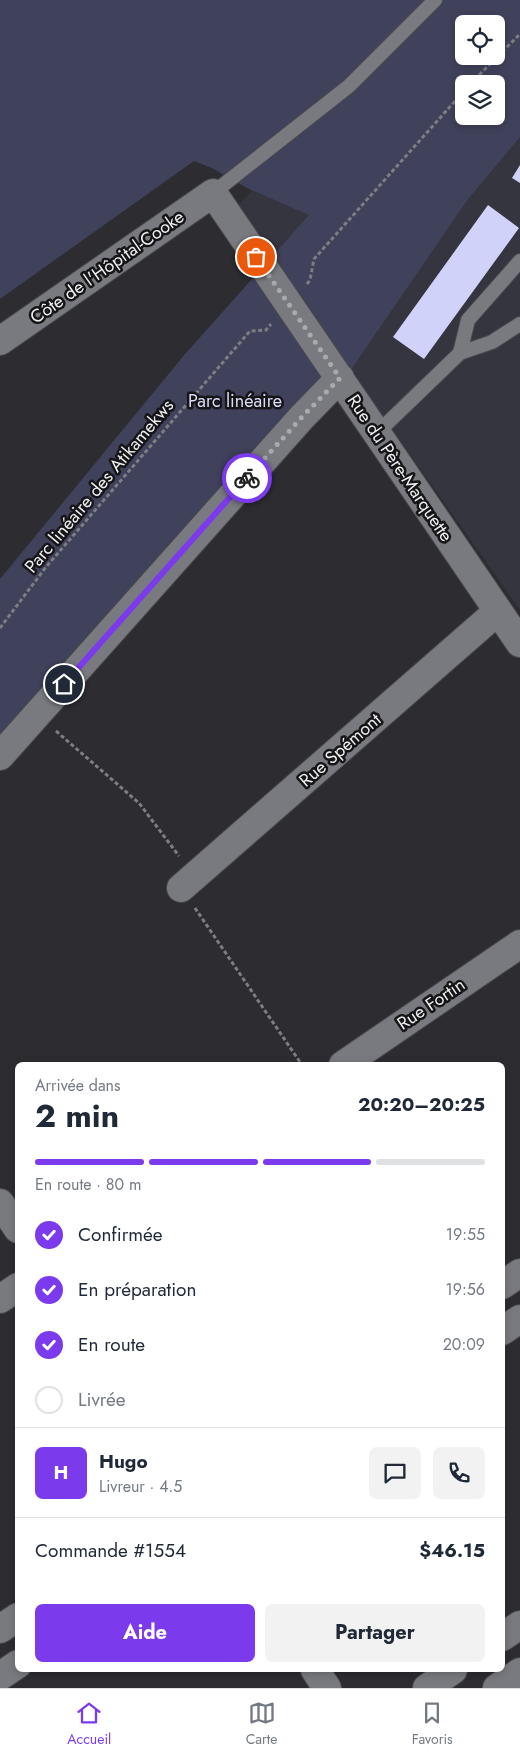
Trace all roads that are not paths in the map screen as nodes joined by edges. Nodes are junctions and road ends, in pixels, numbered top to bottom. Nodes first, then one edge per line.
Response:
1 (435, 0) edge
2 (213, 193) junction
3 (520, 261) edge
4 (520, 324) edge
5 (0, 341) edge
6 (460, 353) junction
7 (340, 378) junction
8 (377, 433) junction
9 (498, 611) junction
10 (520, 643) edge
11 (0, 756) edge
12 (181, 888) dead end
13 (520, 944) edge
14 (347, 1062) edge
15 (0, 1203) edge
16 (15, 1225) edge
17 (520, 1273) edge
18 (505, 1283) edge
19 (15, 1289) edge
20 (0, 1299) edge
21 (520, 1319) edge
22 (505, 1329) edge
23 (15, 1619) edge
24 (520, 1625) edge
25 (0, 1629) edge
26 (505, 1635) edge
27 (15, 1666) edge
28 (316, 1672) edge
29 (450, 1672) edge
30 (520, 1672) edge
31 (0, 1676) edge
32 (327, 1688) edge
33 (427, 1688) edge
34 (497, 1688) edge

1 - 2 lane
2 - 5 street, Côte de l'Hôpital-Cooke
2 - 7 street, Rue du Père-Marquette
3 - 6 lane
4 - 6 lane
6 - 8 lane
7 - 8 street, Rue du Père-Marquette
7 - 11 street
8 - 9 street, Rue du Père-Marquette
9 - 10 street, Rue du Père-Marquette
9 - 12 street, Rue Spémont
13 - 14 street, Rue Fortin
15 - 16 street
17 - 18 street
19 - 20 street
21 - 22 street
23 - 25 street
24 - 26 street
27 - 31 street
28 - 32 street
29 - 33 street
30 - 34 street

